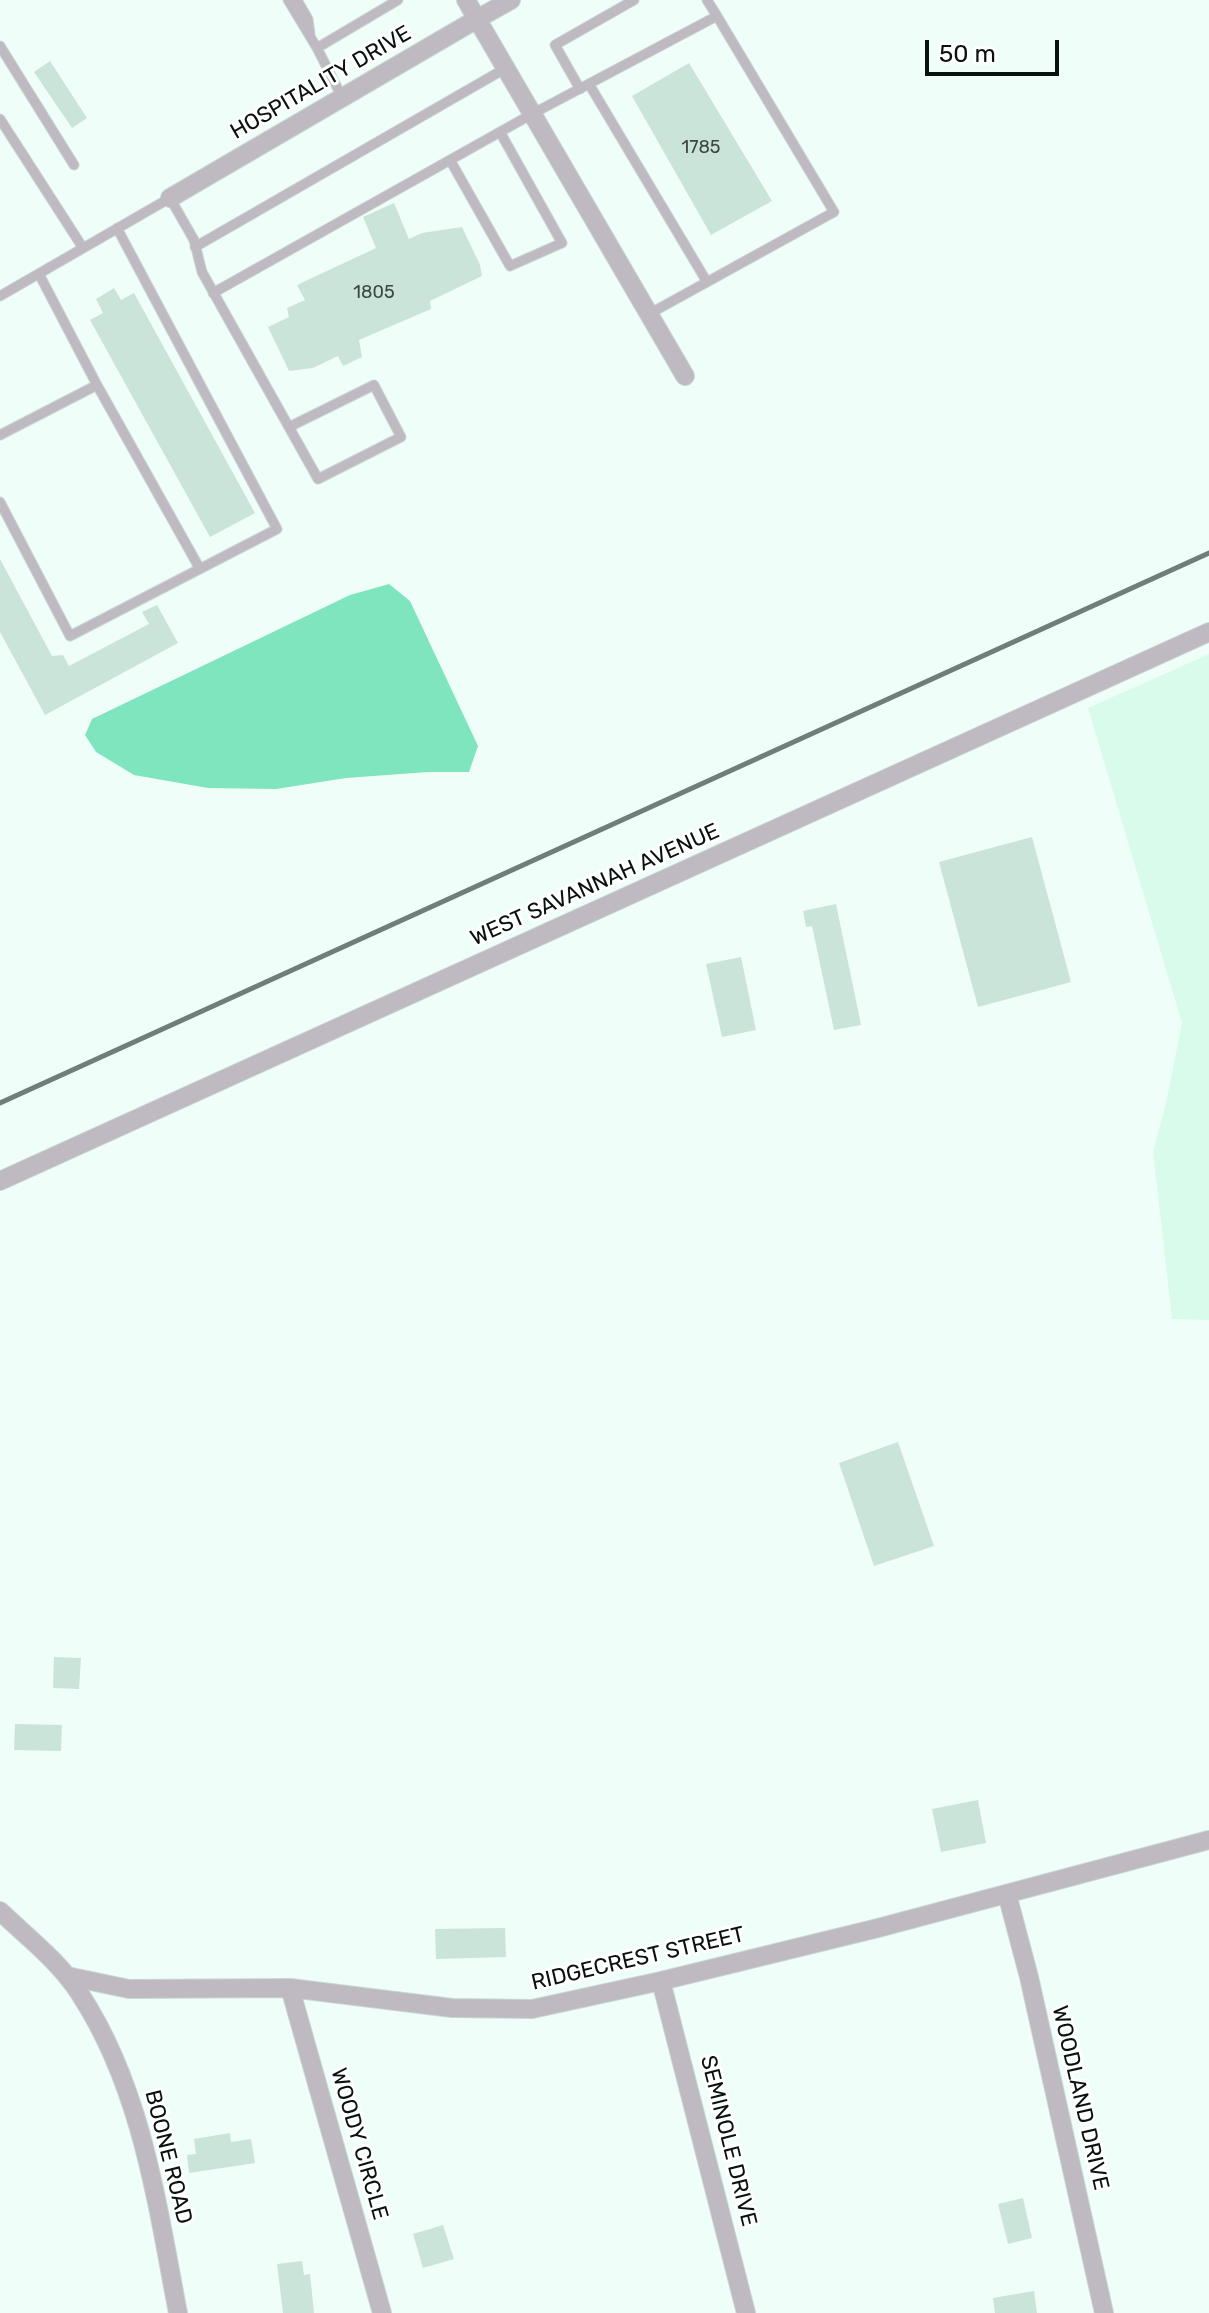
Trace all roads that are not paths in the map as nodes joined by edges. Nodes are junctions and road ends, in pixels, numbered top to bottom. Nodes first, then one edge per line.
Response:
1 (288, 0) edge
2 (297, 0) edge
3 (398, 0) edge
4 (466, 0) edge
5 (511, 0) edge
6 (634, 0) edge
7 (707, 0) edge
8 (717, 16) junction
9 (477, 19) junction
10 (311, 38) junction
11 (0, 46) edge
12 (317, 48) junction
13 (506, 68) junction
14 (584, 87) junction
15 (343, 99) junction
16 (532, 114) junction
17 (0, 119) edge
18 (500, 132) junction
19 (450, 160) junction
20 (74, 165) dead end
21 (170, 198) junction
22 (117, 228) junction
23 (195, 247) junction
24 (83, 248) junction
25 (39, 274) junction
26 (707, 282) junction
27 (213, 293) junction
28 (0, 296) edge
29 (649, 314) junction
30 (685, 376) dead end
31 (97, 385) junction
32 (289, 427) junction
33 (0, 435) edge
34 (0, 502) edge
35 (200, 569) junction
36 (1209, 632) edge
37 (0, 1181) edge
38 (1209, 1840) edge
39 (1007, 1894) junction
40 (0, 1911) edge
41 (67, 1976) junction
42 (661, 1981) junction
43 (290, 1988) junction
44 (178, 2313) edge
45 (382, 2313) edge
46 (746, 2313) edge
47 (1104, 2313) edge

1 - 10 lane
2 - 10 lane
3 - 12 lane
4 - 9 street
5 - 9 street, HOSPITALITY DRIVE
6 - 14 lane
7 - 8 lane
8 - 14 lane
8 - 26 lane
9 - 13 street
9 - 15 street, HOSPITALITY DRIVE
10 - 12 lane
11 - 20 lane
12 - 15 lane
13 - 16 street
13 - 23 lane
14 - 16 lane
14 - 26 lane
15 - 21 street, HOSPITALITY DRIVE
16 - 18 lane
16 - 29 street
17 - 24 lane
18 - 19 lane
18 - 19 lane
19 - 27 lane
21 - 22 lane
21 - 23 lane
22 - 24 lane
22 - 35 lane
23 - 27 lane
24 - 25 lane
25 - 28 lane
25 - 31 lane
26 - 29 lane
27 - 32 lane
29 - 30 street
31 - 33 lane
31 - 35 lane
32 - 32 lane
34 - 35 lane
36 - 37 street, WEST SAVANNAH AVENUE
38 - 39 street, RIDGECREST STREET
39 - 42 street, RIDGECREST STREET
39 - 47 street, WOODLAND DRIVE
40 - 41 street, BOONE ROAD
41 - 43 street, RIDGECREST STREET
41 - 44 street, BOONE ROAD
42 - 43 street, RIDGECREST STREET
42 - 46 street, SEMINOLE DRIVE
43 - 45 street, WOODY CIRCLE

